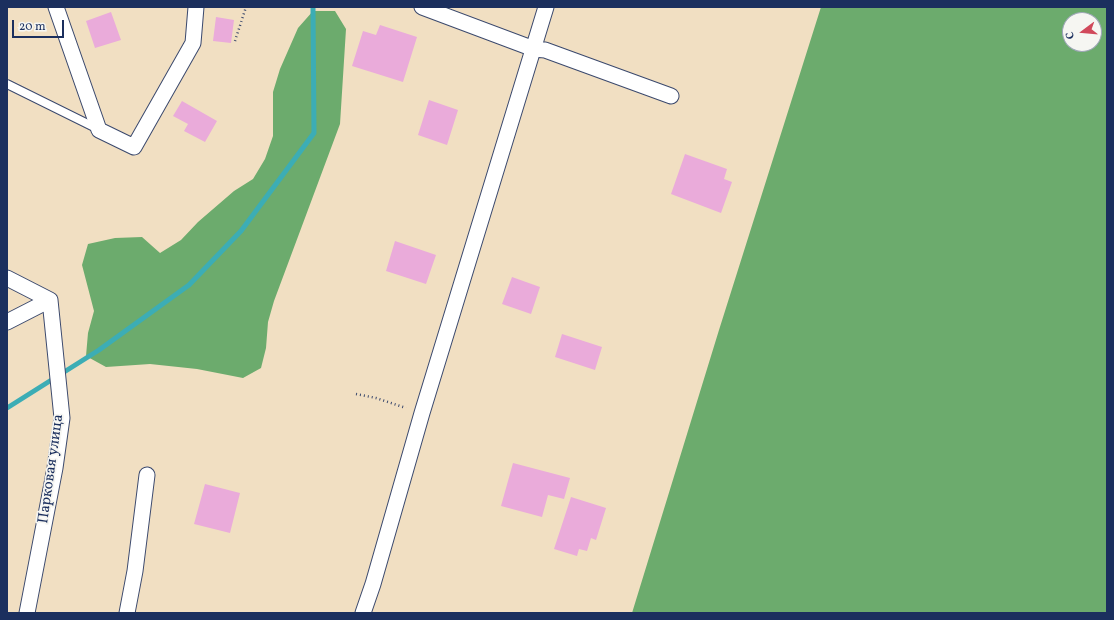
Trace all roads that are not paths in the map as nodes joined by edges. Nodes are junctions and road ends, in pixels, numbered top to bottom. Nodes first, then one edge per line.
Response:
1 (56, 7) edge
2 (196, 7) edge
3 (422, 7) edge
4 (546, 7) edge
5 (534, 49) junction
6 (7, 84) edge
7 (671, 96) dead end
8 (99, 130) junction
9 (7, 278) edge
10 (50, 300) junction
11 (7, 322) edge
12 (147, 475) dead end
13 (27, 613) edge
14 (127, 613) edge
15 (363, 613) edge

1 - 8 street
2 - 8 street
3 - 5 street
4 - 5 street
5 - 7 street
5 - 15 street
6 - 8 lane
9 - 10 street
10 - 11 street
10 - 13 street, Парковая улица
12 - 14 street

